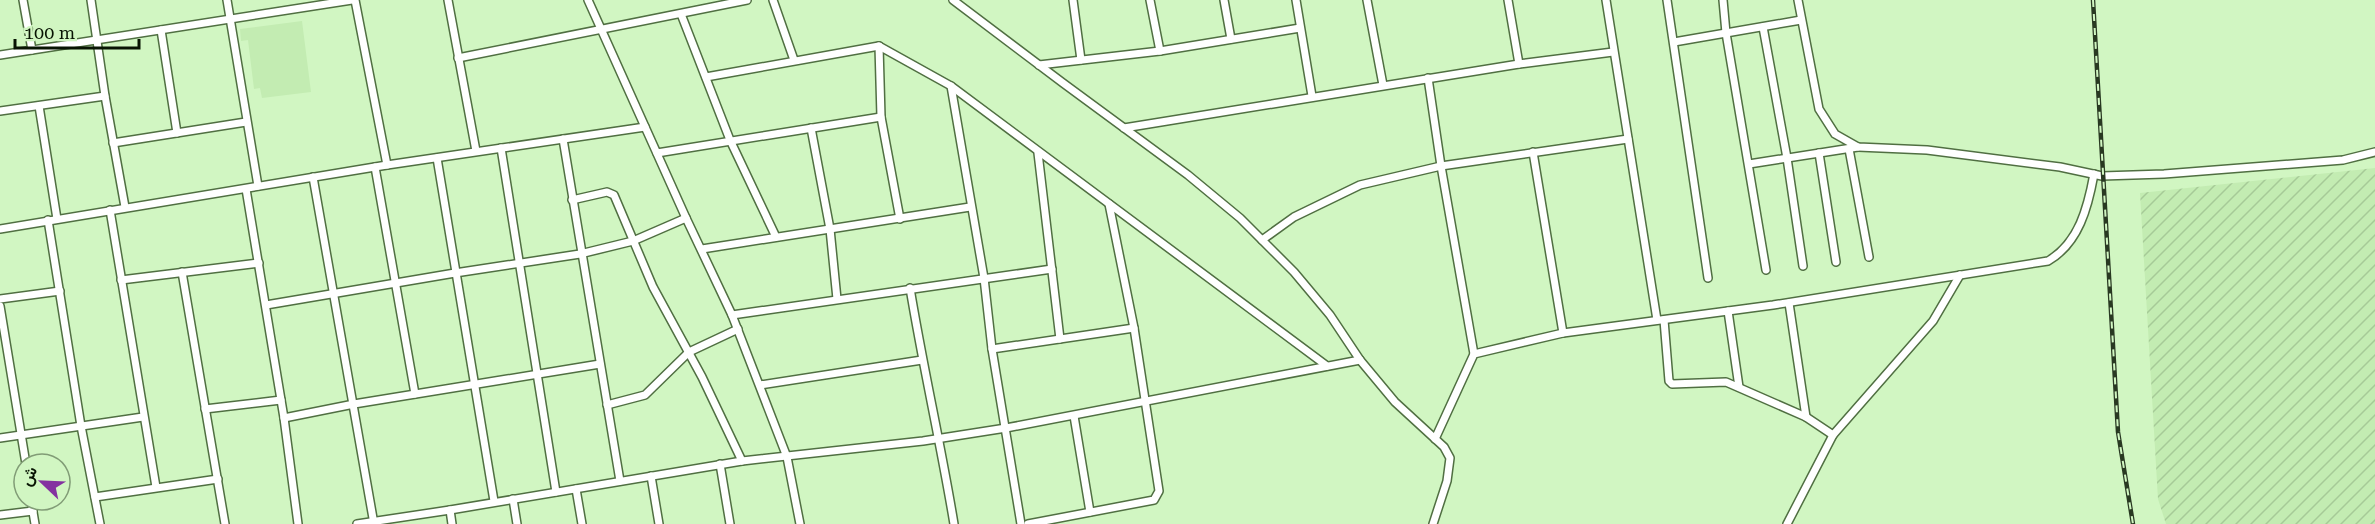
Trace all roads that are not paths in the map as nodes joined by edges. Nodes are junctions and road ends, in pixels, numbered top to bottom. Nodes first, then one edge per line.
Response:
1 (23, 0) edge
2 (91, 0) edge
3 (226, 0) edge
4 (350, 0) edge
5 (448, 0) edge
6 (588, 0) edge
7 (747, 0) edge
8 (773, 0) edge
9 (953, 0) edge
10 (1072, 0) edge
11 (1150, 0) edge
12 (1224, 0) edge
13 (1296, 0) edge
14 (1367, 0) edge
15 (1509, 0) edge
16 (1606, 0) edge
17 (1667, 0) edge
18 (1723, 0) edge
19 (1797, 0) edge
20 (681, 14) junction
21 (230, 19) junction
22 (1801, 20) junction
23 (1763, 27) junction
24 (1300, 28) junction
25 (162, 30) junction
26 (601, 30) junction
27 (1726, 33) junction
28 (1231, 39) junction
29 (98, 40) junction
30 (1674, 42) junction
31 (879, 46) junction
32 (32, 51) junction
33 (1160, 51) junction
34 (1613, 52) junction
35 (0, 56) edge
36 (458, 58) junction
37 (794, 60) junction
38 (1081, 60) junction
39 (1519, 64) junction
40 (1039, 65) junction
41 (706, 77) junction
42 (1428, 78) junction
43 (951, 86) junction
44 (1383, 86) junction
45 (105, 96) junction
46 (1312, 96) junction
47 (39, 106) junction
48 (0, 111) edge
49 (881, 117) junction
50 (246, 122) junction
51 (645, 127) junction
52 (812, 128) junction
53 (1124, 128) junction
54 (177, 133) junction
55 (563, 139) junction
56 (1628, 139) junction
57 (730, 140) junction
58 (113, 143) junction
59 (1858, 147) junction
60 (501, 148) junction
61 (1849, 149) junction
62 (476, 151) junction
63 (1533, 152) junction
64 (2375, 152) edge
65 (657, 153) junction
66 (1038, 153) junction
67 (1819, 153) junction
68 (438, 158) junction
69 (1787, 158) junction
70 (1749, 164) junction
71 (387, 165) junction
72 (1441, 166) junction
73 (375, 167) junction
74 (2094, 174) junction
75 (313, 177) junction
76 (258, 186) junction
77 (246, 189) junction
78 (572, 200) junction
79 (1109, 204) junction
80 (125, 207) junction
81 (970, 207) junction
82 (110, 210) junction
83 (686, 218) junction
84 (57, 219) junction
85 (900, 219) junction
86 (48, 220) junction
87 (0, 229) edge
88 (830, 229) junction
89 (776, 237) junction
90 (1262, 240) junction
91 (633, 241) junction
92 (702, 249) junction
93 (580, 254) junction
94 (1869, 257) dead end
95 (1836, 262) dead end
96 (259, 263) junction
97 (519, 263) junction
98 (1803, 266) dead end
99 (1052, 269) junction
100 (1766, 270) dead end
101 (182, 272) junction
102 (455, 273) junction
103 (1960, 275) junction
104 (984, 278) junction
105 (1708, 278) dead end
106 (121, 280) junction
107 (396, 283) junction
108 (910, 288) junction
109 (60, 291) junction
110 (334, 294) junction
111 (0, 299) edge
112 (837, 299) junction
113 (1789, 303) junction
114 (266, 305) junction
115 (0, 306) edge
116 (1728, 311) junction
117 (732, 315) junction
118 (1661, 320) junction
119 (1134, 328) junction
120 (738, 329) junction
121 (1563, 333) junction
122 (1060, 339) junction
123 (992, 349) junction
124 (689, 352) junction
125 (1474, 354) junction
126 (922, 360) junction
127 (1360, 360) junction
128 (600, 364) junction
129 (1327, 366) junction
130 (538, 375) junction
131 (476, 384) junction
132 (760, 385) junction
133 (1739, 387) junction
134 (415, 394) junction
135 (281, 400) junction
136 (1144, 403) junction
137 (354, 404) junction
138 (607, 405) junction
139 (206, 409) junction
140 (1074, 416) junction
141 (143, 417) junction
142 (1806, 417) junction
143 (284, 418) junction
144 (81, 426) junction
145 (1006, 428) junction
146 (21, 434) junction
147 (1833, 435) junction
148 (940, 437) junction
149 (0, 438) edge
150 (1436, 439) junction
151 (24, 452) edge
152 (787, 457) junction
153 (742, 461) junction
154 (720, 464) junction
155 (651, 476) junction
156 (218, 478) junction
157 (620, 482) junction
158 (156, 487) junction
159 (576, 489) junction
160 (556, 492) junction
161 (95, 496) junction
162 (513, 499) junction
163 (494, 501) junction
164 (450, 510) junction
165 (25, 512) edge
166 (1090, 512) junction
167 (0, 515) edge
168 (374, 523) edge
169 (100, 524) edge
170 (225, 524) edge
171 (298, 524) edge
172 (357, 524) edge
173 (452, 524) edge
174 (518, 524) edge
175 (582, 524) edge
176 (658, 524) edge
177 (729, 524) edge
178 (800, 524) edge
179 (954, 524) edge
180 (1022, 524) edge
181 (1028, 524) edge
182 (1433, 524) edge
183 (1787, 524) edge

1 - 32 street
2 - 29 street
3 - 21 street
4 - 21 street
4 - 71 street
5 - 36 street
6 - 26 street
7 - 20 street
8 - 37 street
9 - 40 street
10 - 38 street
11 - 33 street
12 - 28 street
13 - 24 street
14 - 44 street
15 - 39 street
16 - 34 street
17 - 30 street
18 - 27 street
19 - 22 street
20 - 26 street
20 - 41 street
21 - 25 street
21 - 50 street
22 - 23 street
22 - 59 street
23 - 27 street
23 - 69 street
24 - 28 street
24 - 46 street
25 - 29 street
25 - 54 street
26 - 36 street
26 - 51 street
27 - 30 street
27 - 70 street
28 - 33 street
29 - 32 street
29 - 45 street
30 - 105 street
31 - 37 street
31 - 43 street
31 - 49 street
32 - 35 street
33 - 38 street
34 - 39 street
34 - 56 street
36 - 62 street
37 - 41 street
38 - 40 street
39 - 42 street
40 - 53 street
41 - 57 street
42 - 44 street
42 - 72 street
43 - 66 street
43 - 81 street
44 - 46 street
45 - 47 street
45 - 58 street
46 - 53 street
47 - 48 street
47 - 84 street
49 - 52 street
49 - 85 street
50 - 54 street
50 - 76 street
51 - 55 street
51 - 65 street
52 - 57 street
52 - 88 street
53 - 90 street
54 - 58 street
55 - 60 street
55 - 78 street
56 - 63 street
56 - 118 street
57 - 65 street
57 - 89 street
58 - 80 street
59 - 61 street
59 - 74 street
60 - 62 street
60 - 97 street
61 - 67 street
61 - 94 street
62 - 68 street
63 - 72 street
63 - 121 street
64 - 74 street
65 - 83 street
66 - 79 street
66 - 99 street
67 - 69 street
67 - 95 street
68 - 71 street
68 - 102 street
69 - 70 street
69 - 98 street
70 - 100 street
71 - 73 street
72 - 90 street
72 - 125 street
73 - 75 street
73 - 107 street
74 - 103 street
75 - 76 street
75 - 110 street
76 - 77 street
77 - 80 street
77 - 96 street
78 - 91 street
78 - 93 street
79 - 119 street
79 - 129 street
80 - 82 street
81 - 85 street
81 - 104 street
82 - 84 street
82 - 106 street
83 - 91 street
83 - 92 street
84 - 86 street
85 - 88 street
86 - 87 street
86 - 109 street
88 - 89 street
88 - 112 street
89 - 92 street
90 - 127 street
91 - 93 street
91 - 124 street
92 - 117 street
93 - 97 street
93 - 128 street
96 - 101 street
96 - 114 street
97 - 102 street
97 - 130 street
99 - 104 street
99 - 122 street
101 - 106 street
101 - 139 street
102 - 107 street
102 - 131 street
103 - 113 street
103 - 147 street
104 - 108 street
104 - 123 street
106 - 141 street
107 - 110 street
107 - 134 street
108 - 112 street
108 - 126 street
109 - 111 street
109 - 144 street
110 - 114 street
110 - 137 street
112 - 117 street
113 - 116 street
113 - 142 street
114 - 135 street
115 - 146 street
116 - 118 street
116 - 133 street
117 - 120 street
118 - 121 street
118 - 133 street
119 - 122 street
119 - 136 street
120 - 124 street
120 - 132 street
121 - 125 street
122 - 123 street
123 - 145 street
124 - 138 street
124 - 153 street
125 - 150 street
126 - 132 street
126 - 148 street
127 - 129 street
127 - 150 street
128 - 130 street
128 - 138 street
129 - 136 street
130 - 131 street
130 - 160 street
131 - 134 street
131 - 163 street
132 - 152 street
133 - 142 street
134 - 137 street
135 - 139 street
135 - 143 street
136 - 140 street
136 - 166 street
137 - 143 street
137 - 168 street
138 - 157 street
139 - 156 street
140 - 145 street
140 - 166 street
141 - 144 street
141 - 158 street
142 - 147 street
143 - 171 street
144 - 146 street
144 - 161 street
145 - 148 street
145 - 180 street
146 - 149 street
146 - 151 street
147 - 183 street
148 - 152 street
148 - 179 street
150 - 182 street
152 - 153 street
152 - 178 street
153 - 154 street
154 - 155 street
154 - 177 street
155 - 157 street
155 - 176 street
156 - 158 street
156 - 170 street
157 - 159 street
158 - 161 street
159 - 160 street
159 - 175 street
160 - 162 street
161 - 169 street
162 - 163 street
162 - 174 street
163 - 164 street
164 - 168 street
164 - 173 street
165 - 167 street
166 - 181 street
168 - 172 street

